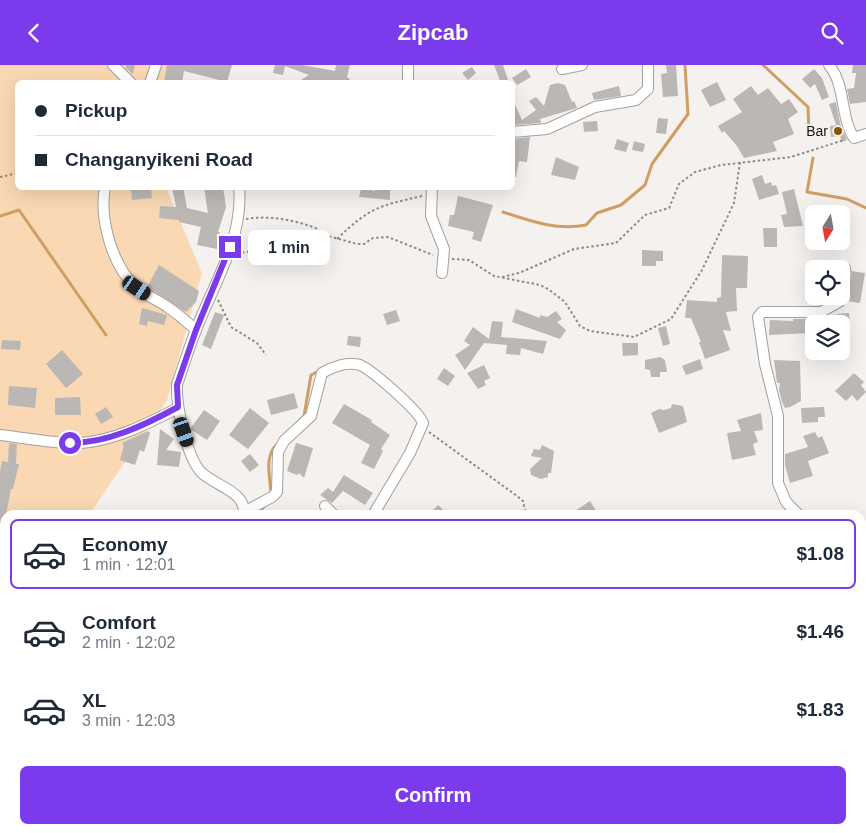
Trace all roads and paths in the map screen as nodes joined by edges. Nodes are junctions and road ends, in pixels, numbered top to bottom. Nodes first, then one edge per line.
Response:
1 (113, 65) edge
2 (156, 65) edge
3 (408, 65) edge
4 (582, 65) edge
5 (648, 65) edge
6 (829, 65) edge
7 (562, 69) dead end
8 (128, 80) edge
9 (151, 80) edge
10 (408, 80) edge
11 (515, 132) edge
12 (866, 134) edge
13 (854, 139) junction
14 (740, 162) junction
15 (15, 174) edge
16 (0, 177) edge
17 (105, 190) edge
18 (240, 190) edge
19 (432, 191) edge
20 (239, 220) junction
21 (321, 234) junction
22 (337, 240) junction
23 (226, 256) junction
24 (444, 259) junction
25 (442, 273) dead end
26 (502, 277) junction
27 (213, 292) junction
28 (834, 305) edge
29 (196, 330) junction
30 (266, 355) dead end
31 (178, 407) junction
32 (423, 427) junction
33 (0, 435) edge
34 (325, 506) dead end
35 (242, 510) edge
36 (248, 510) edge
37 (329, 510) edge
38 (376, 510) edge
39 (525, 510) edge
40 (794, 510) edge

1 - 8 street
2 - 9 street
3 - 10 street
4 - 7 street
5 - 11 street
6 - 13 street
12 - 13 street
13 - 14 path
14 - 26 path
14 - 26 path
15 - 16 path
17 - 29 street
18 - 20 street
19 - 22 path
19 - 24 street
20 - 21 path
20 - 23 street
21 - 22 path
21 - 23 path
22 - 24 path
23 - 27 street
24 - 25 street
24 - 26 path
27 - 29 street
27 - 30 path
28 - 40 street
29 - 31 street
31 - 33 street
31 - 35 street
32 - 36 street
32 - 38 street
32 - 39 path
34 - 37 street

